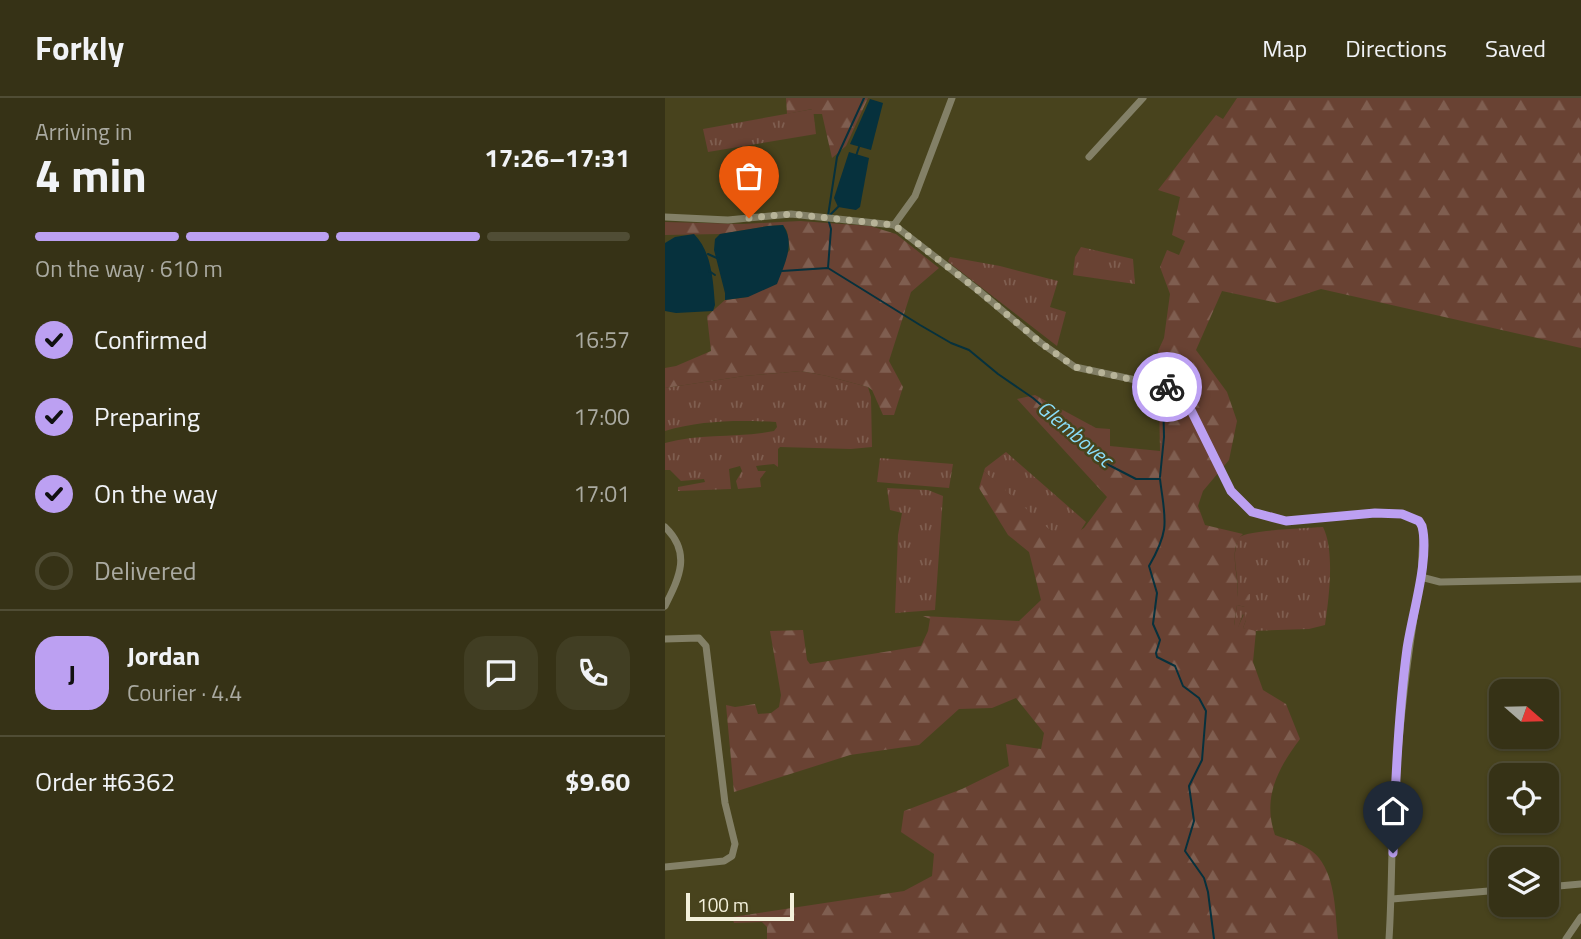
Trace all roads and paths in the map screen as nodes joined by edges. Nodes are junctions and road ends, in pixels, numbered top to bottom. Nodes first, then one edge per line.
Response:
1 (952, 98) edge
2 (1143, 98) edge
3 (1089, 158) dead end
4 (665, 217) edge
5 (894, 225) junction
6 (665, 527) edge
7 (1421, 577) junction
8 (1581, 579) edge
9 (665, 606) edge
10 (665, 639) edge
11 (665, 867) edge
12 (1581, 884) edge
13 (1559, 886) edge
14 (1489, 891) edge
15 (1392, 899) junction
16 (1581, 917) edge
17 (1389, 939) edge
18 (1566, 939) edge

1 - 5 street
2 - 3 street
4 - 5 street
5 - 7 street
6 - 9 street
7 - 8 street
7 - 15 street
10 - 11 street
12 - 13 street
14 - 15 street
15 - 17 street
16 - 18 street

